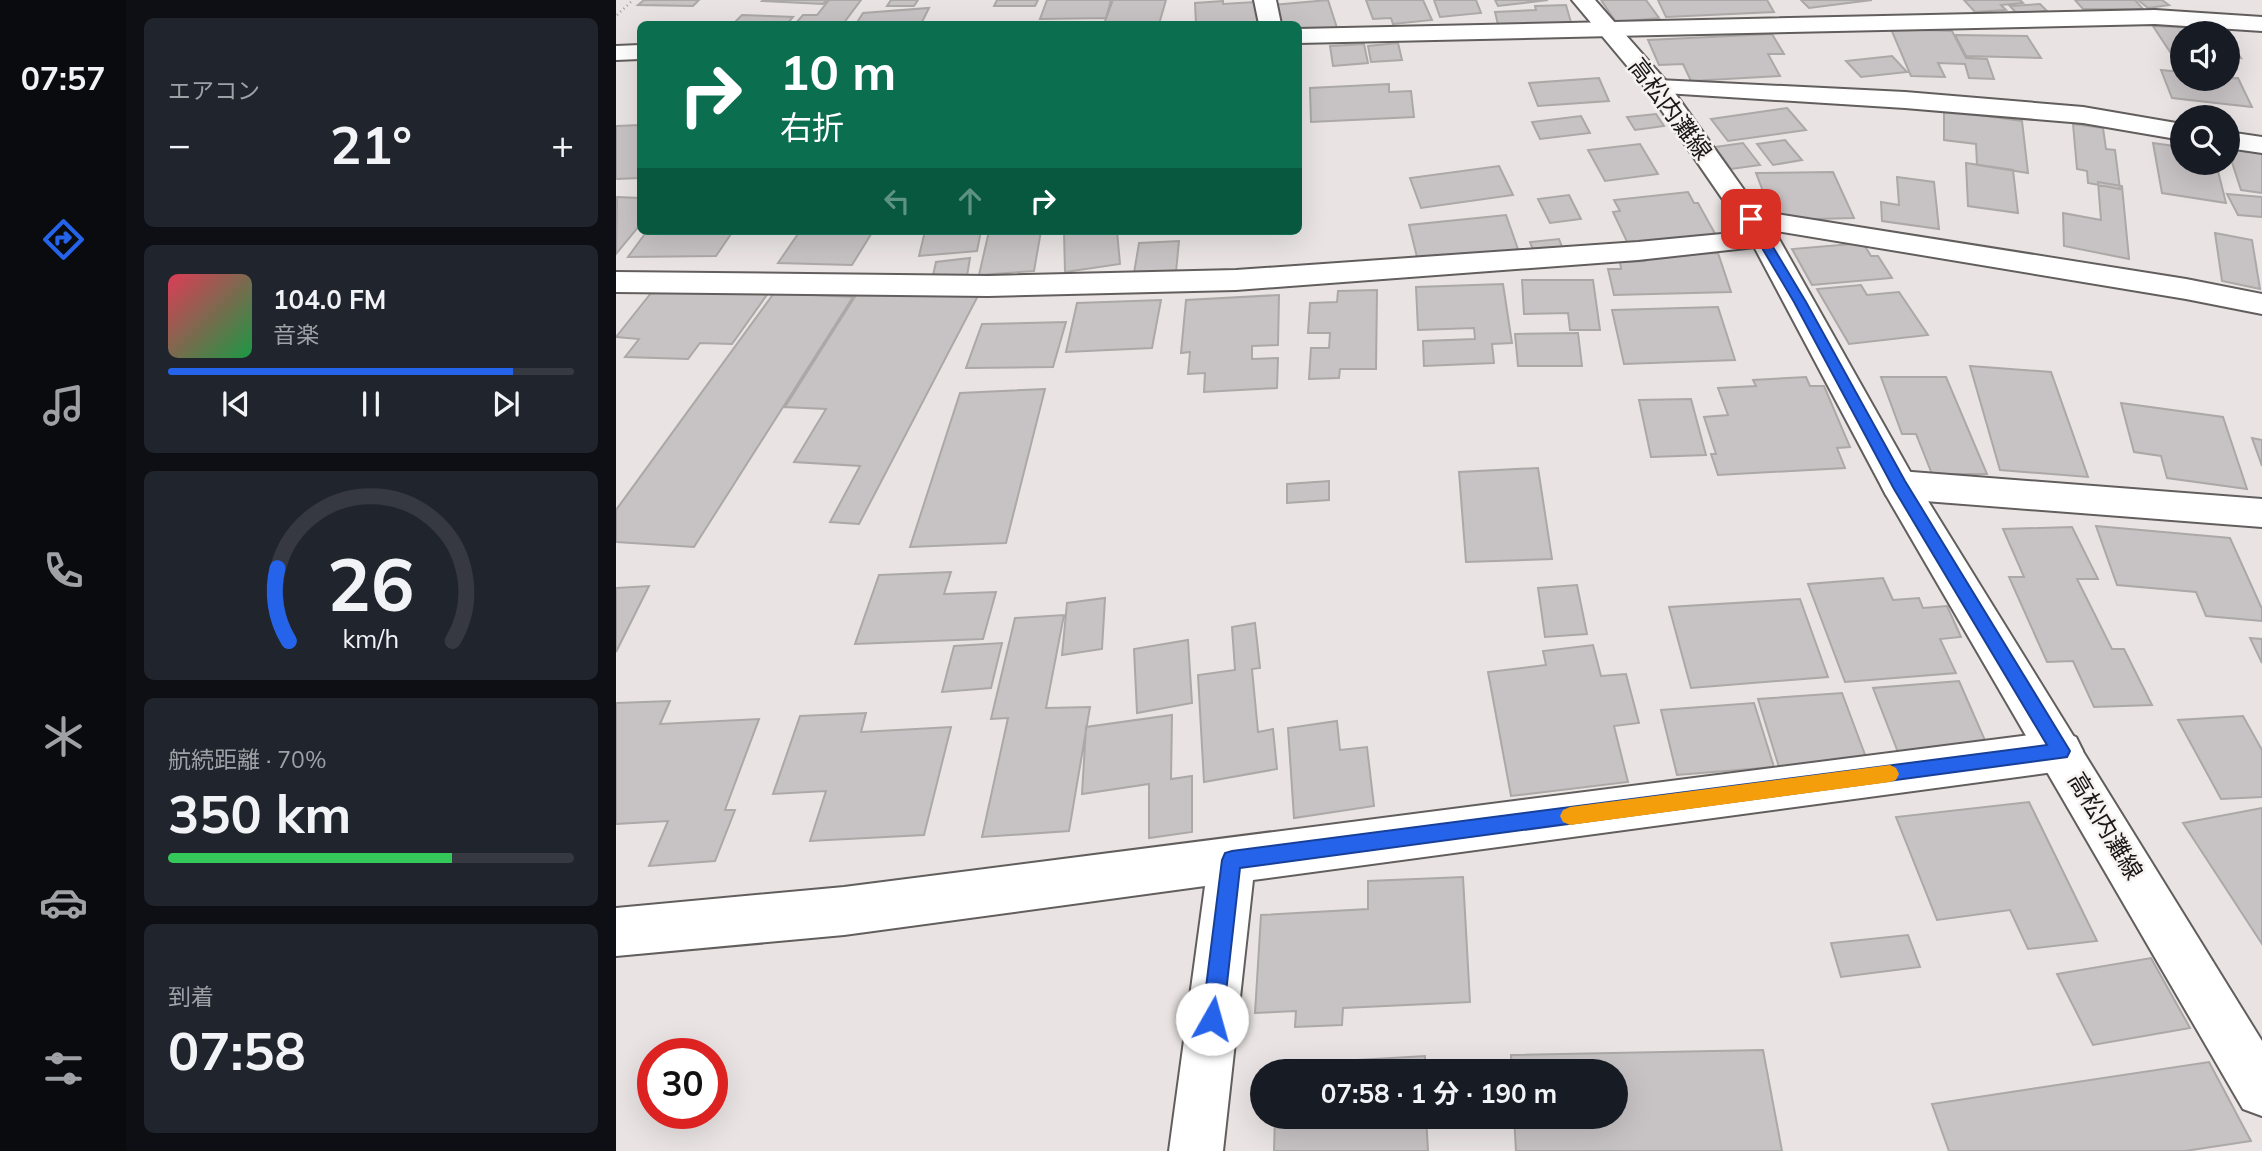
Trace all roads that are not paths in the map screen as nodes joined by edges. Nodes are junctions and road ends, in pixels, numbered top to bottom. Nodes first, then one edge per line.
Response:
1 (1265, 0) edge
2 (1595, 14) edge
3 (1269, 21) edge
4 (2262, 24) edge
5 (1302, 36) edge
6 (637, 52) edge
7 (616, 53) edge
8 (1658, 87) junction
9 (2170, 130) edge
10 (2240, 142) edge
11 (2262, 145) edge
12 (1757, 229) junction
13 (616, 282) edge
14 (2262, 304) edge
15 (1899, 485) junction
16 (2262, 513) edge
17 (2061, 751) junction
18 (1232, 860) junction
19 (616, 932) edge
20 (2262, 1090) edge
21 (1196, 1151) edge

1 - 3 street
2 - 4 street
2 - 5 street
2 - 8 street, 高松内灘線
6 - 7 street
8 - 9 street
8 - 12 street, 高松内灘線
10 - 11 street
12 - 13 street
12 - 14 street
12 - 15 street, 高松内灘線
15 - 16 street
15 - 17 street, 高松内灘線
17 - 18 street
17 - 20 street, 高松内灘線
18 - 19 street
18 - 21 street

